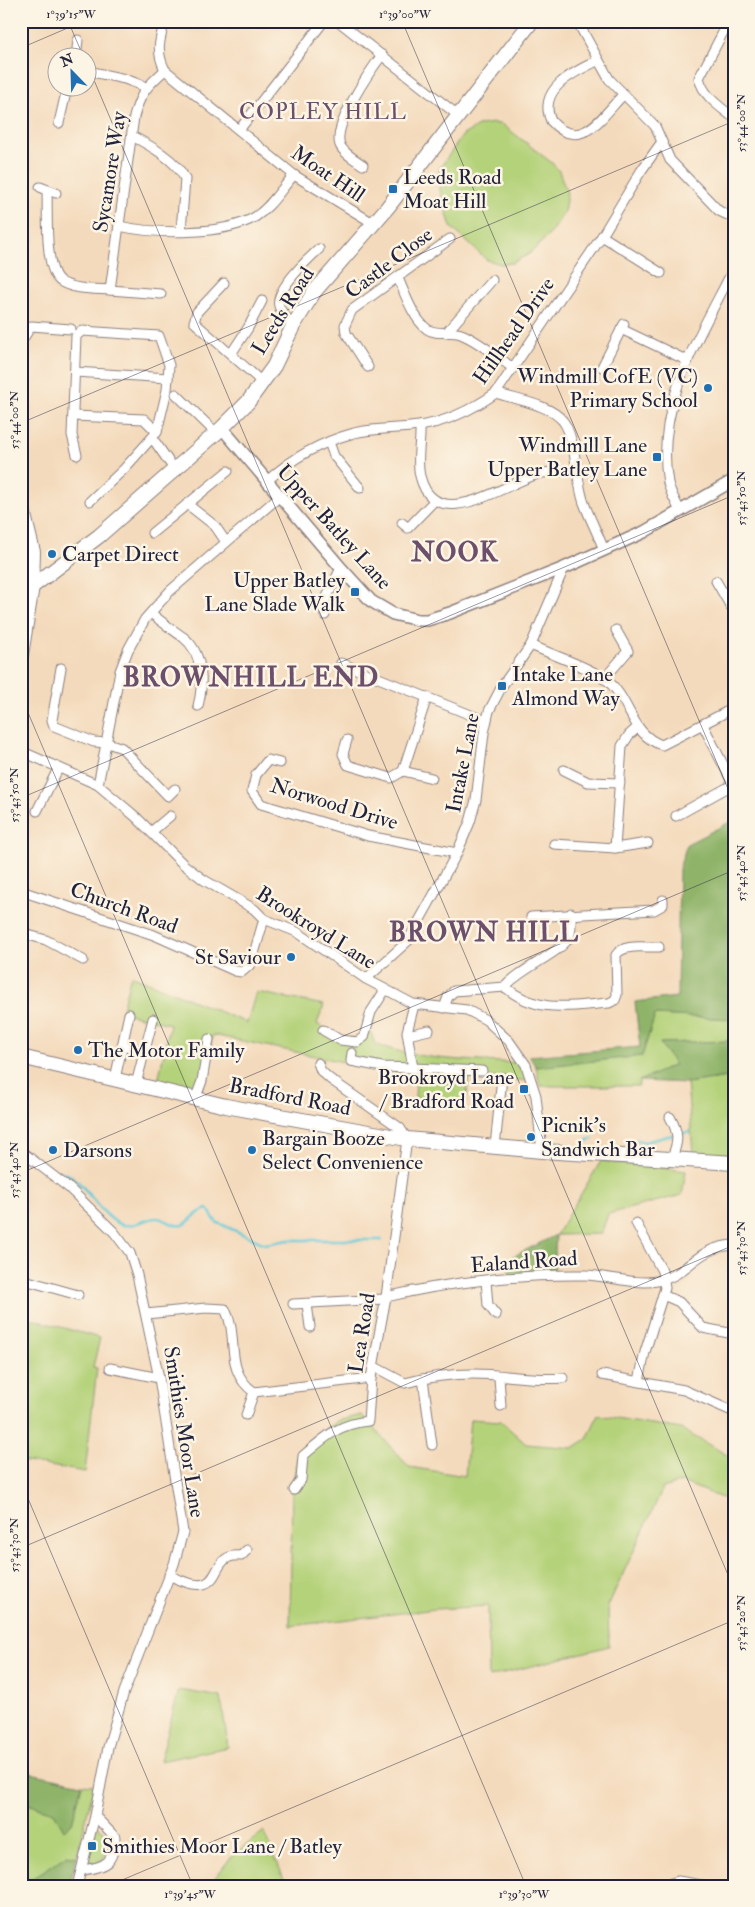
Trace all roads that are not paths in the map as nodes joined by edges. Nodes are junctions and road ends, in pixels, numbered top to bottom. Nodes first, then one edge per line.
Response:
1 (165, 21) edge
2 (324, 21) edge
3 (532, 21) edge
4 (577, 21) edge
5 (729, 21) edge
6 (343, 23) edge
7 (78, 40) dead end
8 (77, 48) edge
9 (382, 55) junction
10 (597, 61) junction
11 (166, 70) junction
12 (98, 73) edge
13 (146, 87) junction
14 (623, 95) junction
15 (65, 98) edge
16 (459, 116) junction
17 (734, 118) edge
18 (59, 122) dead end
19 (239, 130) junction
20 (132, 136) junction
21 (661, 143) junction
22 (363, 166) dead end
23 (294, 175) junction
24 (48, 191) dead end
25 (734, 218) edge
26 (373, 223) junction
27 (119, 226) junction
28 (181, 231) junction
29 (602, 236) junction
30 (450, 239) dead end
31 (319, 250) dead end
32 (734, 268) edge
33 (661, 273) dead end
34 (398, 278) junction
35 (492, 280) dead end
36 (224, 283) dead end
37 (110, 290) junction
38 (162, 294) dead end
39 (262, 301) dead end
40 (293, 326) junction
41 (71, 329) dead end
42 (446, 333) junction
43 (21, 342) edge
44 (231, 354) junction
45 (688, 361) junction
46 (368, 367) dead end
47 (602, 367) dead end
48 (513, 368) junction
49 (75, 372) junction
50 (168, 378) junction
51 (262, 382) junction
52 (496, 393) junction
53 (176, 394) dead end
54 (73, 416) junction
55 (420, 426) junction
56 (219, 431) junction
57 (155, 435) junction
58 (328, 442) junction
59 (76, 455) dead end
60 (174, 469) junction
61 (228, 470) dead end
62 (576, 471) junction
63 (734, 480) edge
64 (267, 481) junction
65 (360, 488) dead end
66 (280, 496) junction
67 (435, 500) junction
68 (90, 501) dead end
69 (21, 503) edge
70 (187, 504) junction
71 (680, 511) junction
72 (402, 523) dead end
73 (152, 533) dead end
74 (226, 542) junction
75 (604, 550) junction
76 (341, 568) junction
77 (564, 568) junction
78 (716, 581) dead end
79 (27, 590) edge
80 (734, 612) edge
81 (151, 613) junction
82 (326, 615) dead end
83 (616, 630) dead end
84 (530, 645) junction
85 (21, 655) edge
86 (341, 663) dead end
87 (61, 668) dead end
88 (604, 679) junction
89 (427, 697) junction
90 (198, 706) dead end
91 (734, 708) edge
92 (486, 721) junction
93 (703, 725) junction
94 (637, 728) junction
95 (347, 740) dead end
96 (108, 743) junction
97 (21, 751) edge
98 (280, 764) dead end
99 (58, 769) junction
100 (564, 770) dead end
101 (403, 771) junction
102 (432, 778) dead end
103 (620, 784) junction
104 (734, 784) edge
105 (98, 785) junction
106 (175, 789) dead end
107 (37, 811) dead end
108 (170, 816) dead end
109 (676, 816) dead end
110 (150, 832) junction
111 (648, 843) dead end
112 (554, 844) dead end
113 (615, 848) junction
114 (457, 853) junction
115 (23, 891) edge
116 (663, 900) dead end
117 (21, 903) edge
118 (571, 914) junction
119 (531, 917) dead end
120 (264, 919) junction
121 (21, 933) edge
122 (660, 947) dead end
123 (84, 960) dead end
124 (366, 980) junction
125 (505, 987) junction
126 (385, 990) junction
127 (414, 1005) junction
128 (444, 1008) junction
129 (129, 1014) dead end
130 (152, 1019) dead end
131 (323, 1030) dead end
132 (429, 1030) dead end
133 (408, 1035) junction
134 (210, 1039) dead end
135 (122, 1045) junction
136 (145, 1051) junction
137 (352, 1053) dead end
138 (21, 1057) edge
139 (318, 1063) dead end
140 (413, 1068) junction
141 (482, 1071) dead end
142 (502, 1077) dead end
143 (115, 1079) junction
144 (136, 1084) junction
145 (196, 1097) junction
146 (670, 1118) dead end
147 (407, 1139) junction
148 (495, 1147) junction
149 (21, 1151) edge
150 (542, 1151) junction
151 (671, 1159) junction
152 (734, 1163) edge
153 (636, 1223) dead end
154 (734, 1245) edge
155 (21, 1279) edge
156 (664, 1279) junction
157 (486, 1281) junction
158 (78, 1294) dead end
159 (663, 1295) junction
160 (385, 1298) junction
161 (293, 1304) dead end
162 (307, 1304) junction
163 (146, 1314) junction
164 (496, 1315) dead end
165 (310, 1327) dead end
166 (734, 1334) edge
167 (373, 1366) junction
168 (110, 1368) dead end
169 (602, 1374) dead end
170 (499, 1376) junction
171 (159, 1378) junction
172 (371, 1378) junction
173 (563, 1378) dead end
174 (423, 1379) junction
175 (639, 1382) junction
176 (254, 1392) junction
177 (501, 1406) dead end
178 (734, 1412) edge
179 (246, 1415) dead end
180 (432, 1445) dead end
181 (294, 1490) dead end
182 (247, 1550) dead end
183 (169, 1575) junction
184 (95, 1816) junction
185 (82, 1870) junction
186 (702, 1885) edge
187 (77, 1886) edge
188 (662, 1886) edge

1 - 11 street
2 - 19 street
3 - 16 main road, Leeds Road
4 - 10 street
5 - 17 street
6 - 9 street
7 - 8 street
9 - 16 street
9 - 22 street
10 - 14 street
10 - 14 street
11 - 13 street, Sycamore Way
11 - 19 street, Moat Hill
12 - 13 street
13 - 20 street, Sycamore Way
14 - 21 street
15 - 18 street
16 - 26 main road, Leeds Road
19 - 23 street, Moat Hill
20 - 27 street, Sycamore Way
20 - 28 street
21 - 25 street
21 - 29 street, Hillhead Drive
23 - 26 street, Moat Hill
23 - 28 street
24 - 37 street
26 - 40 main road, Leeds Road
27 - 28 street
27 - 37 street, Sycamore Way
29 - 33 street
29 - 48 street, Hillhead Drive
30 - 34 street, Castle Close
31 - 40 street
32 - 45 street
34 - 42 street
34 - 46 street, Castle Close
35 - 42 street
36 - 44 street
37 - 38 street
39 - 44 street
40 - 51 main road, Leeds Road
41 - 43 street
42 - 48 street
44 - 51 street
45 - 47 street
45 - 71 street
48 - 52 street, Hillhead Drive
49 - 50 street
49 - 50 street
49 - 54 street
50 - 57 street
51 - 56 main road, Leeds Road
52 - 55 street, Hillhead Drive
52 - 62 street
53 - 56 street
54 - 57 street
54 - 59 street
55 - 58 street, Hillhead Drive
55 - 67 street
56 - 60 main road, Leeds Road
56 - 64 street, Upper Batley Lane
57 - 60 street
57 - 68 street
58 - 64 street, Hillhead Drive
58 - 65 street
60 - 79 main road, Leeds Road
61 - 70 street
62 - 67 street
62 - 75 street
63 - 71 street, Upper Batley Lane
64 - 66 street, Upper Batley Lane
66 - 74 street
66 - 76 street, Upper Batley Lane
67 - 72 street
69 - 79 main road
70 - 73 street
70 - 74 street
71 - 75 street, Upper Batley Lane
74 - 81 street
75 - 77 street, Upper Batley Lane
76 - 77 street, Upper Batley Lane
76 - 82 street
77 - 84 street, Intake Lane
78 - 80 street
79 - 85 main road
81 - 90 street
81 - 96 street
83 - 88 street
84 - 88 street
84 - 92 street, Intake Lane
86 - 89 street
87 - 96 street
88 - 94 street
89 - 92 street
89 - 101 street
91 - 93 street
92 - 114 street, Intake Lane
93 - 94 street
93 - 104 street
94 - 103 street
95 - 101 street
96 - 105 street
96 - 106 street
97 - 99 street, Brookroyd Lane
98 - 114 street, Norwood Drive
99 - 105 street, Brookroyd Lane
99 - 107 street
100 - 103 street
101 - 102 street
103 - 113 street
104 - 109 street
105 - 110 street, Brookroyd Lane
108 - 110 street
110 - 120 street, Brookroyd Lane
111 - 113 street
112 - 113 street
114 - 124 street, Intake Lane
115 - 117 street
115 - 120 street, Church Road
116 - 118 street
118 - 119 street
118 - 125 street
120 - 124 street, Brookroyd Lane
121 - 123 street
122 - 125 street
124 - 126 street, Brookroyd Lane
125 - 128 street
126 - 127 street, Brookroyd Lane
126 - 131 street
127 - 128 street, Brookroyd Lane
127 - 133 street
128 - 150 street, Brookroyd Lane
129 - 135 street
130 - 136 street
132 - 133 street
133 - 140 street
134 - 145 street
135 - 136 street
135 - 143 street
136 - 144 street
137 - 140 street
138 - 143 main road, Bradford Road
139 - 147 street
140 - 141 street
142 - 148 street
143 - 144 main road, Bradford Road
144 - 145 main road, Bradford Road
145 - 147 main road, Bradford Road
146 - 151 street
147 - 148 main road, Bradford Road
147 - 160 street, Lea Road
148 - 150 main road, Bradford Road
149 - 163 street, Smithies Moor Lane
150 - 151 main road, Bradford Road
151 - 152 main road, Bradford Road
153 - 156 street
154 - 156 street
155 - 158 street
156 - 157 street, Ealand Road
156 - 159 street
157 - 160 street, Ealand Road
157 - 164 street
159 - 166 street
159 - 175 street
160 - 162 street, Ealand Road
160 - 167 street, Lea Road
161 - 162 street, Ealand Road
162 - 165 street
163 - 171 street, Smithies Moor Lane
163 - 176 street
167 - 172 street, Lea Road
167 - 174 street
168 - 171 street
169 - 175 street
170 - 173 street
170 - 174 street
170 - 177 street
171 - 183 street, Smithies Moor Lane
172 - 176 street
172 - 181 street, Lea Road
174 - 180 street
175 - 178 street
176 - 179 street
182 - 183 street
183 - 184 street, Smithies Moor Lane
184 - 185 street, Smithies Moor Lane
184 - 185 street
185 - 187 street, Smithies Moor Lane
186 - 188 street

